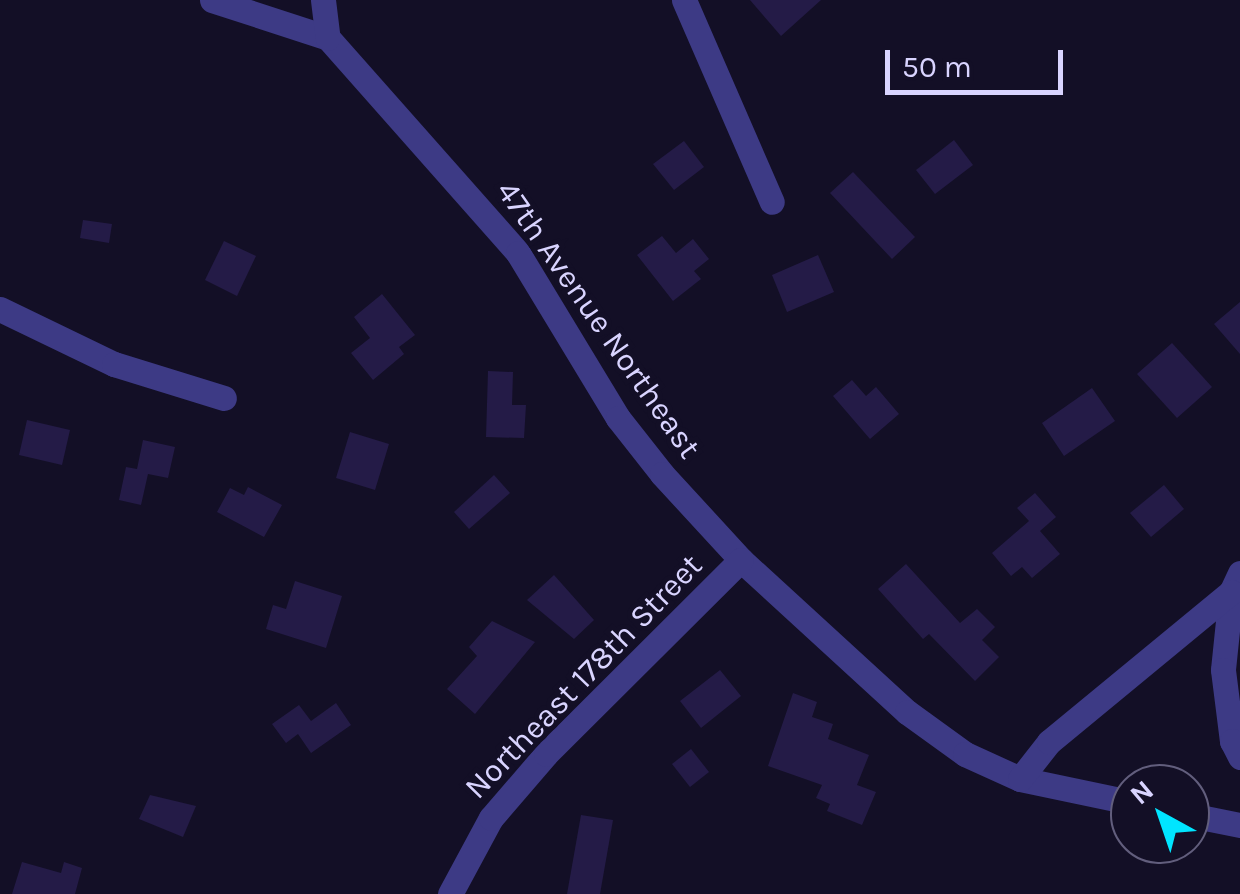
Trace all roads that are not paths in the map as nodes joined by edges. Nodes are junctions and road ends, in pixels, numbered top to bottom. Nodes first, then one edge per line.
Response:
1 (212, 0) edge
2 (323, 0) edge
3 (684, 0) edge
4 (328, 38) junction
5 (772, 202) dead end
6 (0, 309) edge
7 (224, 398) dead end
8 (741, 560) junction
9 (1236, 583) edge
10 (1240, 757) edge
11 (1020, 779) junction
12 (1110, 798) edge
13 (1210, 819) edge
14 (1240, 826) edge
15 (450, 894) edge

1 - 4 street, 47th Avenue Northeast
2 - 4 street
3 - 5 street
4 - 8 street, 47th Avenue Northeast
6 - 7 street
8 - 11 street, 47th Avenue Northeast
8 - 15 street, Northeast 178th Street
9 - 10 street
9 - 11 street
11 - 12 street, 47th Avenue Northeast
13 - 14 street

